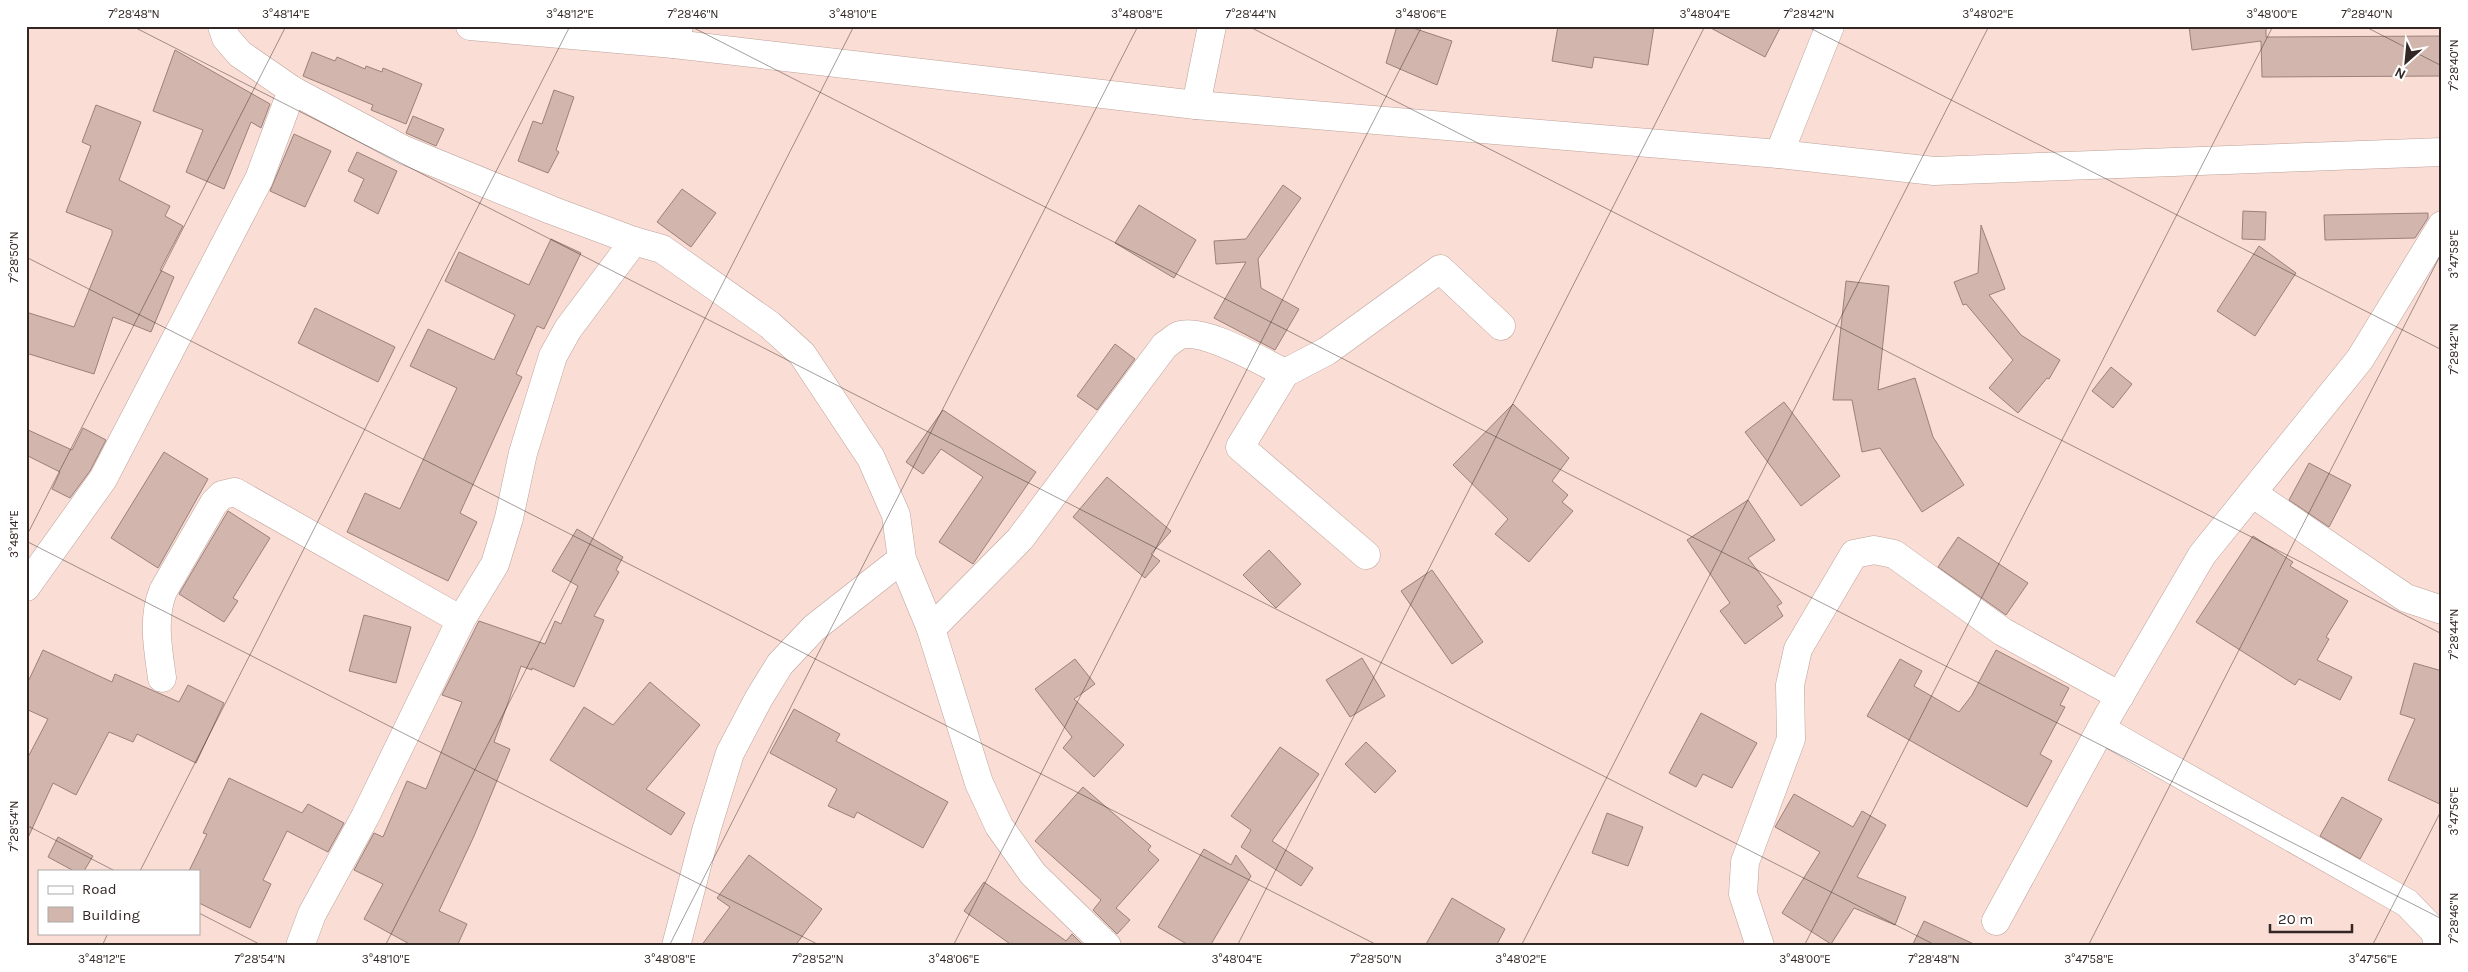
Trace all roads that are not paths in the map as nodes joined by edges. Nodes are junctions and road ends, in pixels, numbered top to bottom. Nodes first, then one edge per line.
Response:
1 (222, 26) edge
2 (470, 26) edge
3 (1212, 26) edge
4 (1830, 26) edge
5 (676, 35) edge
6 (292, 90) junction
7 (1196, 105) junction
8 (2442, 152) edge
9 (1779, 154) junction
10 (2442, 225) edge
11 (634, 241) junction
12 (1501, 326) dead end
13 (1284, 373) junction
14 (2252, 493) junction
15 (1366, 555) dead end
16 (902, 559) junction
17 (26, 588) edge
18 (2442, 610) edge
19 (461, 620) junction
20 (931, 629) junction
21 (162, 678) dead end
22 (2120, 696) junction
23 (2101, 729) junction
24 (1996, 921) dead end
25 (300, 946) edge
26 (676, 946) edge
27 (1107, 946) edge
28 (1760, 946) edge
29 (2438, 946) edge

1 - 6 street
2 - 5 street
3 - 7 street
4 - 9 street
5 - 7 street
6 - 11 street
6 - 17 street
7 - 9 street
8 - 9 street
10 - 14 street
11 - 16 street
11 - 19 street
12 - 13 street
13 - 15 street
13 - 20 street
14 - 18 street
14 - 22 street
16 - 20 street
16 - 26 street
19 - 21 street
19 - 25 street
20 - 27 street
22 - 23 street
22 - 28 street
23 - 24 street
23 - 29 street

